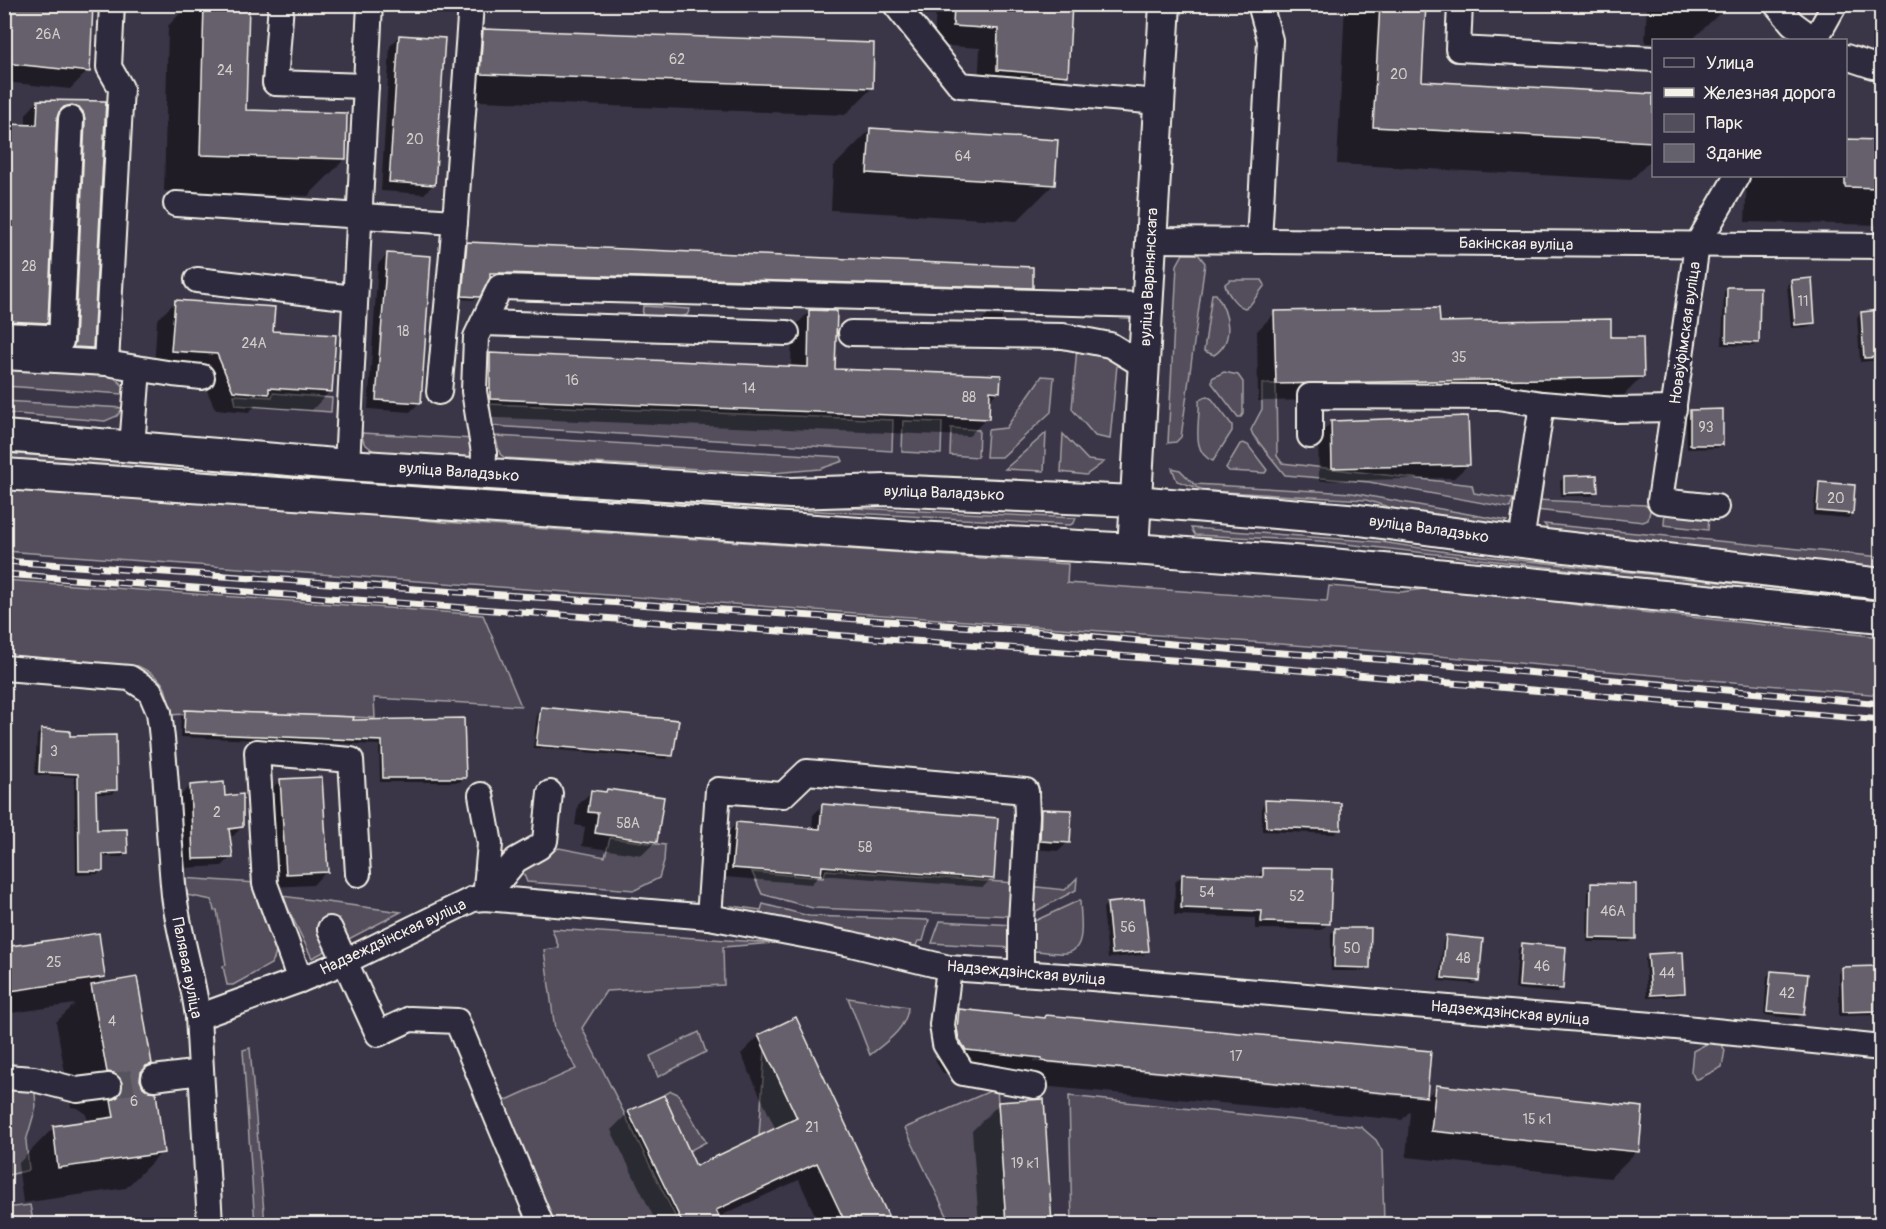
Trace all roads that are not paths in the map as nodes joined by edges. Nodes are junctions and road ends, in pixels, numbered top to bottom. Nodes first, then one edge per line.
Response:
1 (112, 4) edge
2 (281, 4) edge
3 (370, 4) edge
4 (471, 4) edge
5 (895, 4) edge
6 (1165, 4) edge
7 (1260, 4) edge
8 (1460, 4) edge
9 (1776, 4) edge
10 (1835, 4) edge
11 (1814, 39) edge
12 (1816, 39) edge
13 (1847, 58) edge
14 (1652, 59) edge
15 (1881, 66) edge
16 (366, 86) junction
17 (1159, 102) junction
18 (71, 119) dead end
19 (1736, 177) edge
20 (176, 204) dead end
21 (359, 215) junction
22 (455, 222) junction
23 (1151, 240) junction
24 (1259, 241) junction
25 (1697, 245) junction
26 (1881, 246) edge
27 (197, 280) dead end
28 (702, 293) junction
29 (354, 298) junction
30 (1147, 306) junction
31 (483, 323) junction
32 (700, 331) junction
33 (787, 333) dead end
34 (851, 333) dead end
35 (4, 335) edge
36 (4, 357) edge
37 (106, 363) junction
38 (1143, 365) junction
39 (138, 369) junction
40 (202, 377) dead end
41 (439, 392) dead end
42 (1542, 404) junction
43 (1674, 409) junction
44 (4, 436) edge
45 (1310, 436) dead end
46 (132, 447) junction
47 (347, 465) junction
48 (483, 473) junction
49 (4, 474) edge
50 (1135, 501) junction
51 (1716, 507) dead end
52 (1521, 542) junction
53 (1132, 549) junction
54 (1881, 584) edge
55 (1881, 617) edge
56 (4, 668) edge
57 (550, 793) dead end
58 (481, 795) dead end
59 (358, 874) dead end
60 (485, 898) junction
61 (709, 917) junction
62 (330, 929) dead end
63 (344, 962) junction
64 (949, 968) junction
65 (1021, 974) junction
66 (300, 980) junction
67 (198, 1017) junction
68 (1881, 1048) edge
69 (201, 1072) junction
70 (4, 1077) edge
71 (154, 1078) tunnel mouth
72 (109, 1086) tunnel mouth
73 (1035, 1086) dead end
74 (210, 1224) edge
75 (541, 1224) edge

1 - 37 street
2 - 16 street
3 - 16 street
4 - 22 street
5 - 17 street
6 - 17 main road, вуліца Варанянскага
7 - 24 street
8 - 14 street
9 - 11 street
10 - 12 street
13 - 15 street
16 - 21 street
17 - 23 main road, вуліца Варанянскага
18 - 35 street
19 - 25 street, Новаўфімская вуліца
20 - 21 street
21 - 22 street
21 - 29 street
22 - 41 street
23 - 24 street, Бакінская вуліца
23 - 30 main road, вуліца Варанянскага
24 - 25 street, Бакінская вуліца
25 - 26 street, Бакінская вуліца
25 - 43 street, Новаўфімская вуліца
27 - 29 street
28 - 30 street
28 - 31 street
28 - 32 street
29 - 47 street
30 - 38 main road, вуліца Варанянскага
31 - 32 street
31 - 48 street
32 - 33 street
34 - 38 street
36 - 37 street
37 - 39 street
38 - 50 main road, вуліца Варанянскага
39 - 40 street
39 - 46 street
42 - 43 street
42 - 45 street
42 - 52 street
43 - 51 street, Новаўфімская вуліца
44 - 46 main road, вуліца Валадзько
46 - 47 main road, вуліца Валадзько
47 - 48 main road, вуліца Валадзько
48 - 50 main road, вуліца Валадзько
49 - 53 main road, вуліца Валадзько
50 - 52 main road, вуліца Валадзько
50 - 53 main road, вуліца Варанянскага
52 - 54 main road, вуліца Валадзько
53 - 55 main road, вуліца Валадзько
56 - 67 street, Палявая вуліца
57 - 60 street
58 - 60 street
59 - 66 street
60 - 61 street, Надзеждзінская вуліца
60 - 63 street, Надзеждзінская вуліца
61 - 64 street, Надзеждзінская вуліца
61 - 65 street
62 - 63 street
63 - 66 street, Надзеждзінская вуліца
63 - 75 street
64 - 65 street, Надзеждзінская вуліца
64 - 73 street
65 - 68 street, Надзеждзінская вуліца
66 - 67 street, Надзеждзінская вуліца
67 - 69 street, Палявая вуліца
69 - 71 street
69 - 74 street, Палявая вуліца
70 - 72 street

